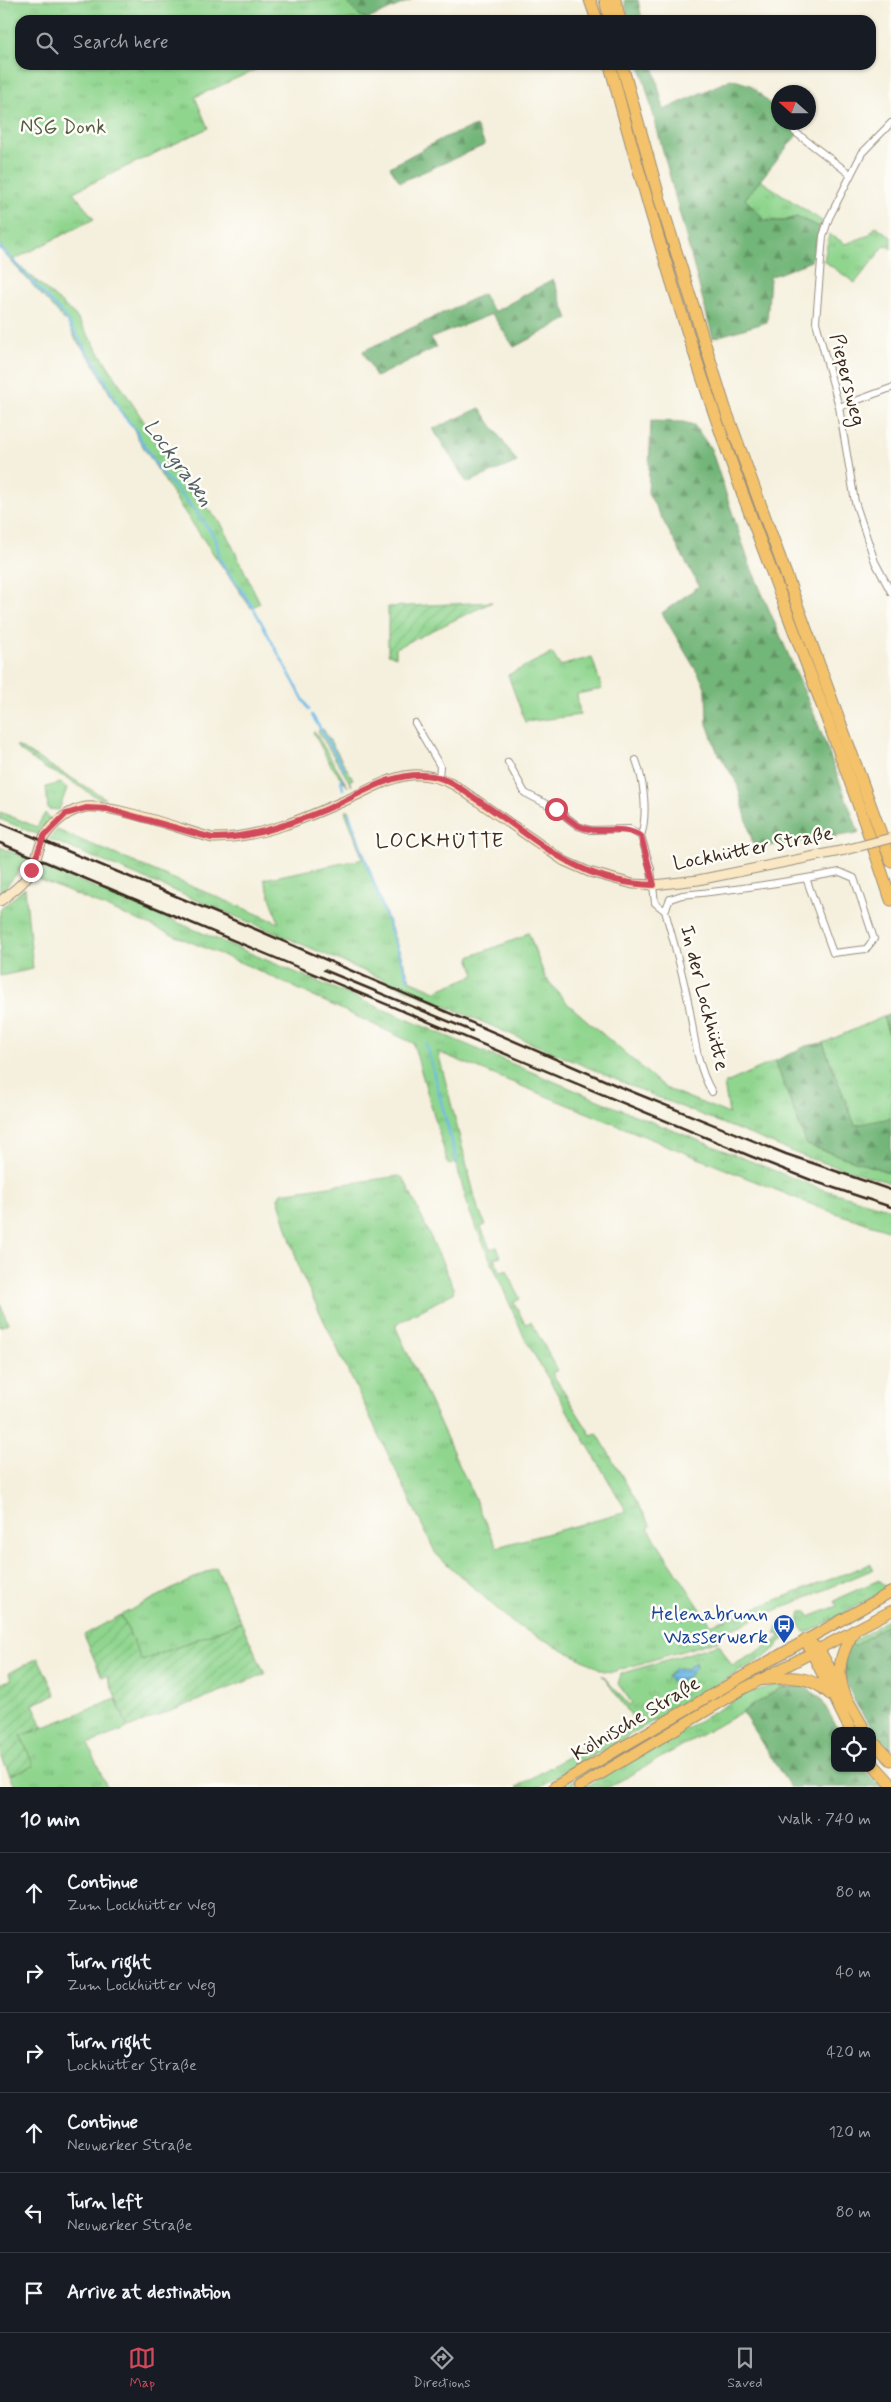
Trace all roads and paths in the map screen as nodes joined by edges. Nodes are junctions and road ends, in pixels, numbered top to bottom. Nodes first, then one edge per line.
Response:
1 (592, 0) edge
2 (605, 0) edge
3 (616, 0) edge
4 (596, 15) edge
5 (609, 15) edge
6 (619, 15) edge
7 (611, 70) edge
8 (625, 70) edge
9 (891, 123) edge
10 (795, 132) dead end
11 (850, 174) junction
12 (891, 388) edge
13 (839, 407) junction
14 (891, 592) edge
15 (415, 723) dead end
16 (636, 760) dead end
17 (508, 762) dead end
18 (439, 778) junction
19 (641, 836) junction
20 (891, 838) edge
21 (891, 861) edge
22 (806, 878) junction
23 (654, 885) junction
24 (891, 900) edge
25 (0, 901) edge
26 (665, 911) junction
27 (712, 1092) dead end
28 (891, 1592) edge
29 (891, 1611) edge
30 (855, 1630) junction
31 (806, 1640) junction
32 (815, 1651) junction
33 (760, 1680) junction
34 (840, 1697) junction
35 (850, 1727) edge
36 (863, 1727) edge
37 (876, 1745) edge
38 (891, 1760) edge
39 (876, 1767) edge
40 (891, 1784) edge
41 (554, 1787) edge
42 (579, 1787) edge

1 - 4 highway
2 - 5 highway
3 - 6 highway
7 - 24 highway
8 - 21 highway
9 - 11 street, Piepersweg
10 - 11 street
11 - 13 street, Piepersweg
12 - 13 street
13 - 14 street, Piepersweg
15 - 18 street
16 - 19 street
17 - 19 street
18 - 23 street, Lockhütter Straße
18 - 25 street, Lockhütter Straße
19 - 23 street, In der Lockhütte
20 - 23 street, Lockhütter Straße, bridge
22 - 22 street, In der Lockhütte
22 - 26 street, In der Lockhütte
23 - 26 street, In der Lockhütte
26 - 27 street, In der Lockhütte
28 - 31 main road, Kölnische Straße
29 - 30 main road, Kölnische Straße
30 - 32 main road, Kölnische Straße
30 - 34 highway
31 - 32 highway
31 - 41 main road, Kölnische Straße
32 - 33 main road, Kölnische Straße
32 - 34 highway
33 - 34 highway
33 - 42 main road, Kölnische Straße
34 - 35 highway
34 - 36 highway
37 - 38 highway
39 - 40 highway

